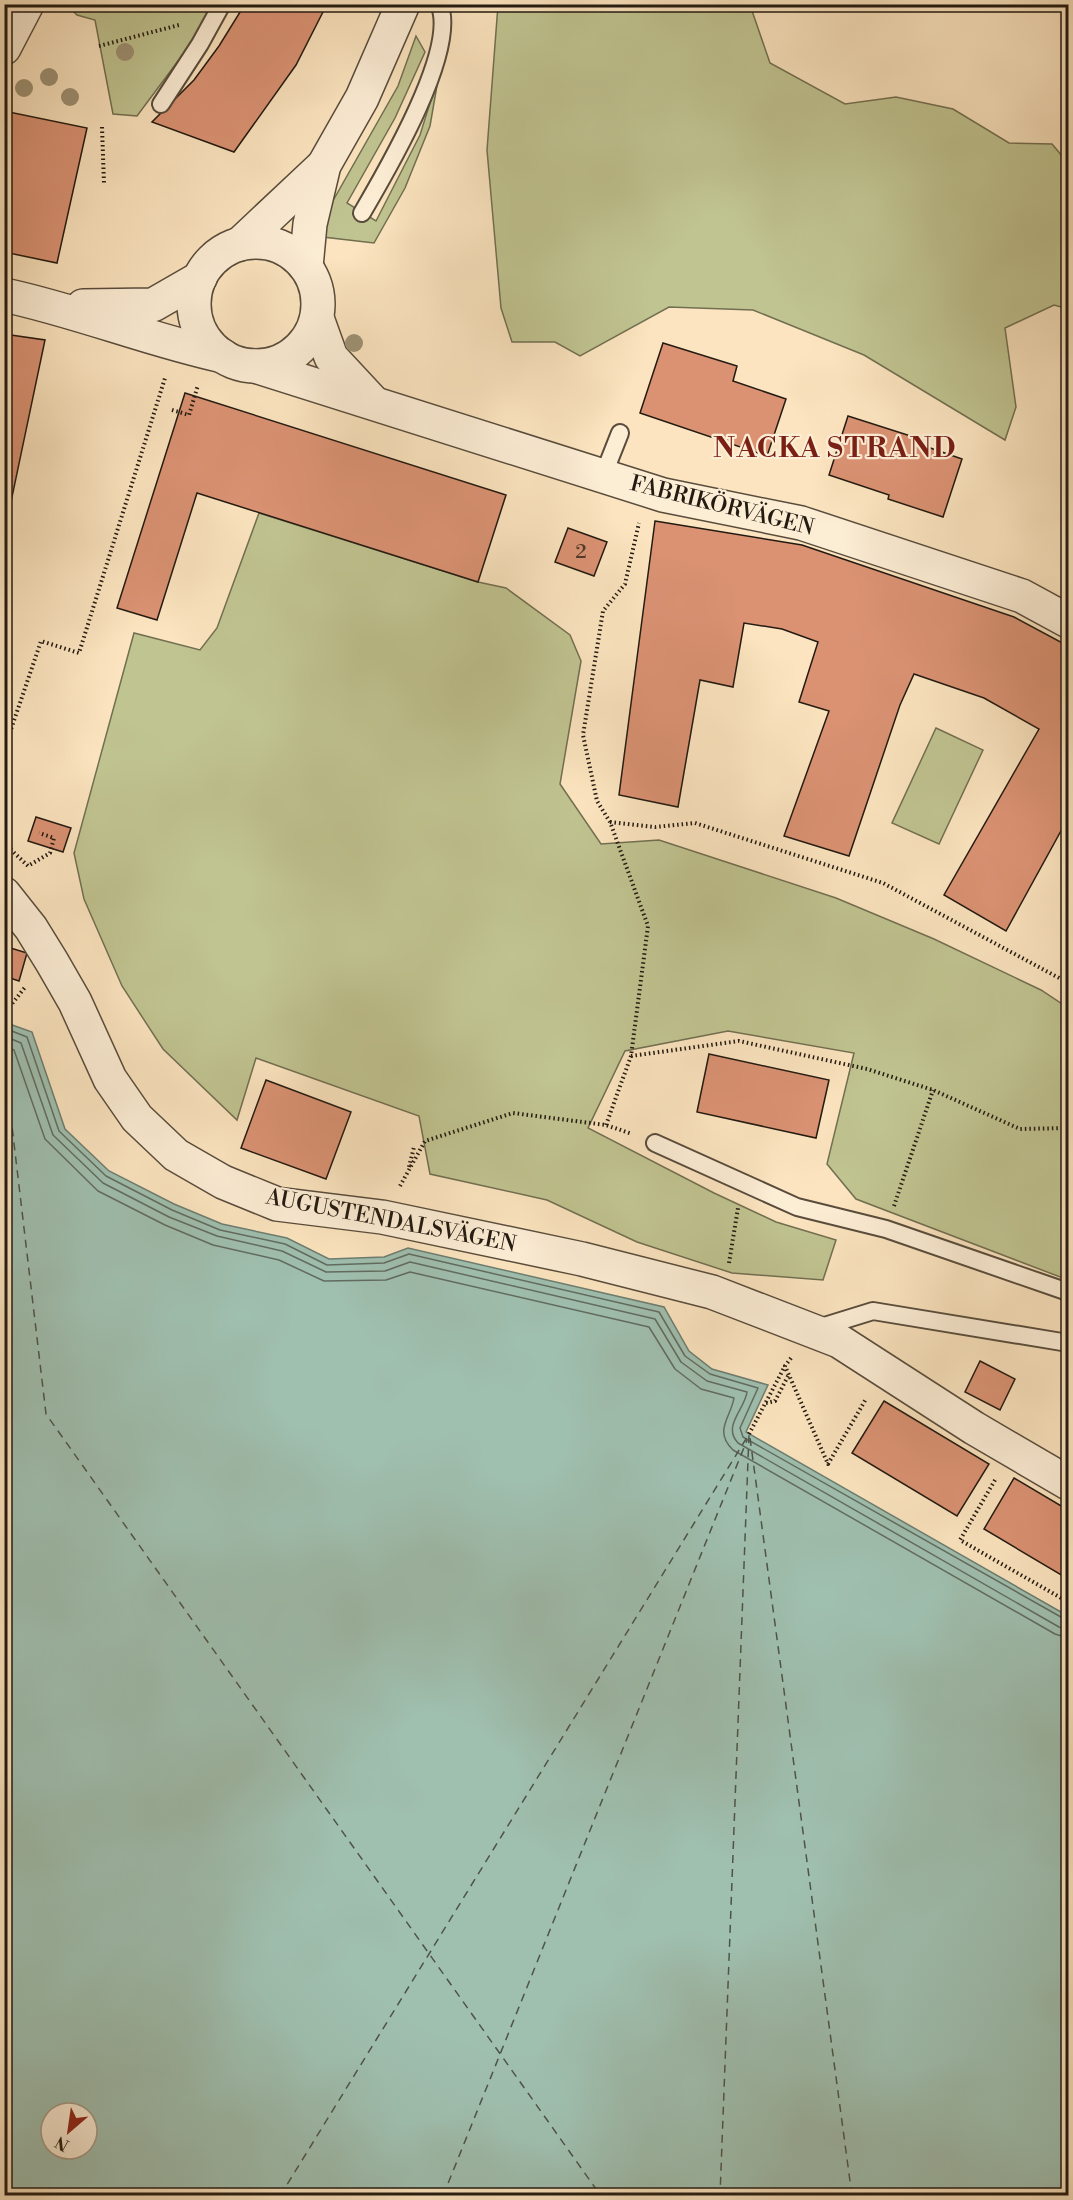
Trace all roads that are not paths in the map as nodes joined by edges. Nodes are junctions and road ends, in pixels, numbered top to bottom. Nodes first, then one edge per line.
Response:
1 (27, 4) edge
2 (222, 4) edge
3 (403, 4) edge
4 (439, 4) edge
5 (4, 48) edge
6 (161, 104) dead end
7 (324, 165) junction
8 (362, 213) dead end
9 (240, 244) junction
10 (306, 267) junction
11 (200, 278) junction
12 (4, 295) edge
13 (56, 307) junction
14 (317, 318) junction
15 (223, 356) junction
16 (255, 366) junction
17 (372, 401) junction
18 (620, 433) dead end
19 (603, 476) junction
20 (1068, 621) edge
21 (4, 894) edge
22 (655, 1143) road end
23 (1068, 1292) edge
24 (804, 1341) junction
25 (1068, 1343) edge
26 (1068, 1483) edge

1 - 5 street
2 - 6 lane
3 - 7 street
4 - 8 lane
7 - 9 street
7 - 10 street
9 - 10 street
9 - 11 street
10 - 14 street
11 - 13 street
11 - 15 street
12 - 13 street
13 - 15 street
14 - 16 street
14 - 17 street, FABRIKÖRVÄGEN
15 - 16 street
16 - 17 street, FABRIKÖRVÄGEN
17 - 19 street, FABRIKÖRVÄGEN
18 - 19 lane
19 - 20 street, FABRIKÖRVÄGEN
21 - 24 street, AUGUSTENDALSVÄGEN
22 - 23 lane
24 - 25 lane
24 - 26 street, AUGUSTENDALSVÄGEN

